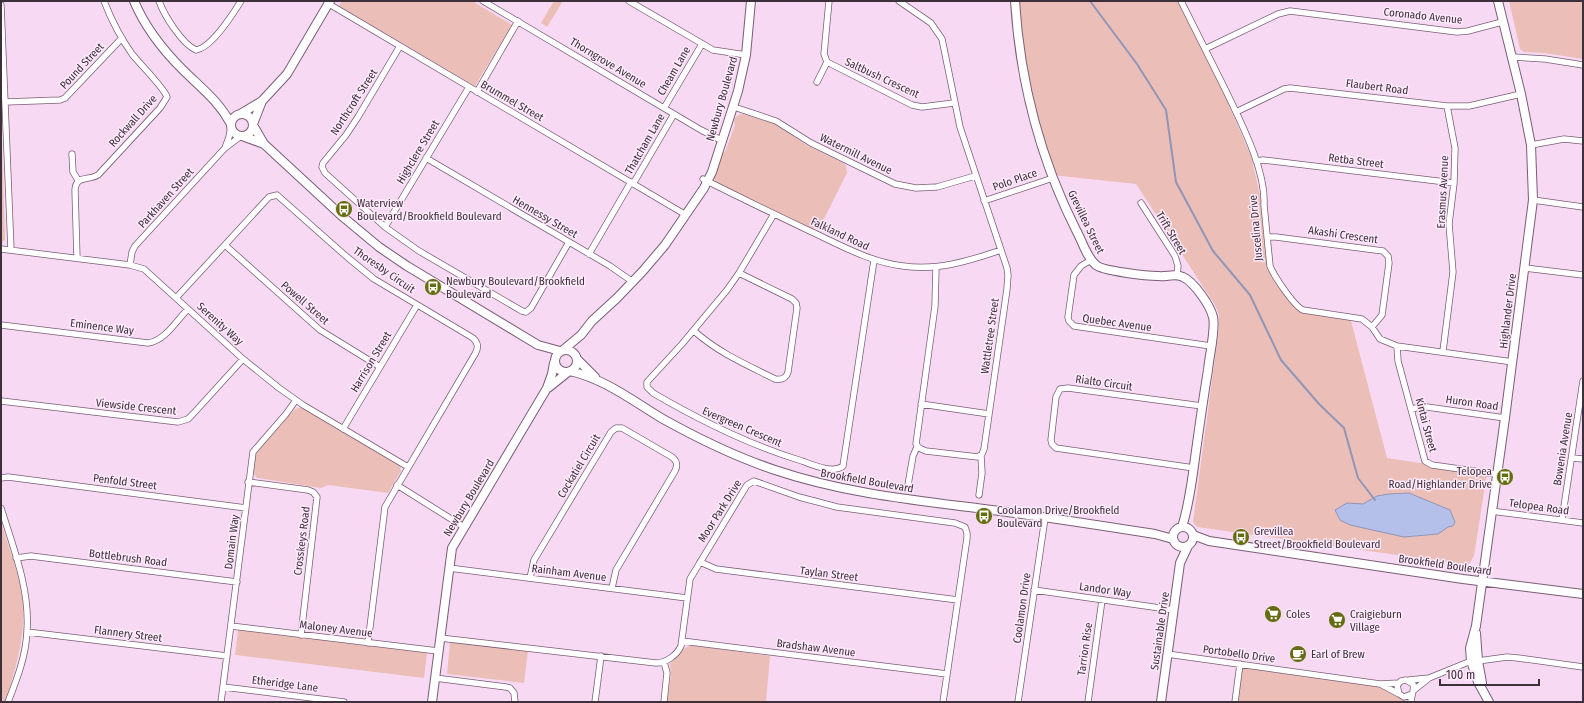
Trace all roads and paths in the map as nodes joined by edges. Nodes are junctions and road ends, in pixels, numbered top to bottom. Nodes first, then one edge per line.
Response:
1 (104, 1) edge
2 (134, 1) edge
3 (159, 1) edge
4 (241, 1) edge
5 (483, 1) edge
6 (629, 1) edge
7 (751, 1) edge
8 (829, 1) edge
9 (899, 1) edge
10 (1015, 1) edge
11 (1181, 1) edge
12 (1498, 1) edge
13 (329, 2) edge
14 (1, 5) edge
15 (518, 21) junction
16 (1502, 22) junction
17 (122, 38) junction
18 (702, 44) junction
19 (400, 46) junction
20 (1205, 49) junction
21 (746, 55) junction
22 (1512, 57) junction
23 (826, 62) junction
24 (1583, 65) edge
25 (817, 82) dead end
26 (469, 87) junction
27 (477, 92) junction
28 (1520, 94) junction
29 (5, 102) junction
30 (262, 102) junction
31 (954, 103) junction
32 (219, 104) junction
33 (1447, 106) junction
34 (734, 107) junction
35 (664, 108) junction
36 (1236, 112) junction
37 (241, 114) junction
38 (674, 114) junction
39 (231, 125) junction
40 (253, 125) junction
41 (241, 136) junction
42 (723, 141) junction
43 (1583, 141) edge
44 (264, 144) junction
45 (1531, 145) junction
46 (225, 148) junction
47 (72, 154) dead end
48 (426, 158) junction
49 (1256, 161) junction
50 (975, 176) junction
51 (1053, 178) junction
52 (78, 180) junction
53 (705, 180) junction
54 (632, 183) junction
55 (1454, 183) junction
56 (1533, 200) junction
57 (984, 201) junction
58 (1141, 203) dead end
59 (1583, 206) edge
60 (774, 214) junction
61 (686, 215) junction
62 (385, 227) junction
63 (1267, 237) junction
64 (569, 242) junction
65 (224, 244) junction
66 (1, 249) edge
67 (11, 250) junction
68 (1001, 250) junction
69 (589, 254) junction
70 (77, 258) junction
71 (874, 260) junction
72 (1091, 260) junction
73 (130, 265) junction
74 (936, 267) junction
75 (1525, 268) junction
76 (739, 273) junction
77 (1177, 274) junction
78 (1583, 275) edge
79 (633, 282) junction
80 (176, 298) junction
81 (417, 304) junction
82 (188, 308) junction
83 (1, 325) edge
84 (1372, 327) junction
85 (694, 331) junction
86 (581, 335) junction
87 (538, 345) junction
88 (1211, 346) junction
89 (1397, 346) junction
90 (562, 350) junction
91 (1443, 351) junction
92 (576, 357) junction
93 (243, 359) junction
94 (554, 362) junction
95 (1512, 362) junction
96 (380, 367) junction
97 (569, 372) junction
98 (597, 379) junction
99 (1583, 381) edge
100 (547, 388) junction
101 (1582, 397) edge
102 (1, 400) edge
103 (296, 400) junction
104 (921, 404) junction
105 (1202, 406) junction
106 (1412, 409) junction
107 (989, 414) junction
108 (1505, 418) junction
109 (343, 429) junction
110 (917, 447) junction
111 (981, 456) junction
112 (1572, 458) junction
113 (1583, 459) edge
114 (408, 467) junction
115 (1194, 468) junction
116 (1496, 474) junction
117 (1, 478) edge
118 (248, 482) junction
119 (397, 485) junction
120 (908, 485) dead end
121 (979, 495) dead end
122 (1, 508) edge
123 (246, 508) junction
124 (1492, 511) junction
125 (1045, 518) junction
126 (1562, 520) junction
127 (1583, 523) edge
128 (464, 527) junction
129 (1183, 537) junction
130 (16, 558) junction
131 (700, 562) junction
132 (449, 568) junction
133 (530, 578) junction
134 (1482, 581) junction
135 (237, 582) junction
136 (612, 588) junction
137 (1034, 590) junction
138 (1583, 594) edge
139 (687, 598) junction
140 (958, 600) junction
141 (1102, 600) junction
142 (1174, 610) junction
143 (231, 626) junction
144 (27, 632) junction
145 (301, 635) junction
146 (440, 638) junction
147 (682, 641) junction
148 (368, 643) junction
149 (438, 651) junction
150 (1167, 654) junction
151 (227, 656) junction
152 (601, 656) junction
153 (1474, 661) junction
154 (664, 662) junction
155 (1240, 664) junction
156 (1583, 667) edge
157 (947, 674) junction
158 (435, 678) junction
159 (1429, 678) junction
160 (1409, 680) junction
161 (1399, 683) junction
162 (1380, 684) junction
163 (223, 687) junction
164 (1413, 692) junction
165 (292, 695) junction
166 (1403, 697) edge
167 (8, 702) edge
168 (221, 702) edge
169 (291, 702) edge
170 (344, 702) edge
171 (432, 702) edge
172 (515, 702) edge
173 (595, 702) edge
174 (664, 702) edge
175 (943, 702) edge
176 (1018, 702) edge
177 (1088, 702) edge
178 (1161, 702) edge
179 (1235, 702) edge
180 (1411, 702) edge
181 (1489, 702) edge

1 - 17 street, Rockwall Drive
2 - 32 street
3 - 4 street
5 - 15 street, Thorngrove Avenue
6 - 18 street
7 - 21 street, Newbury Boulevard
8 - 23 street
9 - 31 street, Wattletree Street
10 - 51 street, Grevillea Street
11 - 20 street, Juscelina Drive
12 - 16 street, Highlander Drive
13 - 19 street, Brummel Street
13 - 30 street
14 - 29 street
15 - 27 street
15 - 35 street, Thorngrove Avenue
16 - 20 street, Coronado Avenue
16 - 22 street, Highlander Drive
17 - 29 street, Pound Street
17 - 52 street, Rockwall Drive
18 - 21 street
18 - 35 street, Cheam Lane
19 - 26 street, Brummel Street
19 - 62 street, Northcroft Street
20 - 36 street, Juscelina Drive
21 - 34 street, Newbury Boulevard
22 - 24 street
22 - 28 street, Highlander Drive
23 - 25 street
23 - 31 street, Saltbush Crescent
26 - 27 street, Brummel Street
26 - 48 street, Highclere Street
27 - 54 street, Brummel Street
28 - 33 street, Flaubert Road
28 - 45 street, Highlander Drive
29 - 67 street
30 - 37 street
30 - 40 street
31 - 50 street, Wattletree Street
32 - 37 street
32 - 39 street
33 - 36 street, Flaubert Road
33 - 55 street, Erasmus Avenue
34 - 42 street, Newbury Boulevard
34 - 50 street, Watermill Avenue
35 - 38 street, Thorngrove Avenue
36 - 49 street, Juscelina Drive
37 - 39 street
37 - 40 street
38 - 42 street, Thorngrove Avenue
38 - 54 street, Thatcham Lane
39 - 41 street
39 - 46 street, Parkhaven Street
40 - 41 street
40 - 44 street
41 - 44 street
41 - 46 street, Parkhaven Street
42 - 53 street, Newbury Boulevard
43 - 45 street
44 - 87 street
45 - 56 street, Highlander Drive
46 - 73 street, Parkhaven Street
47 - 52 street
48 - 62 street, Highclere Street
48 - 64 street, Hennessy Street
49 - 55 street, Retba Street
49 - 63 street, Juscelina Drive
50 - 57 street, Wattletree Street
51 - 57 street, Polo Place
51 - 72 street, Grevillea Street
52 - 70 street
53 - 60 street, Falkland Road
53 - 61 street, Newbury Boulevard
54 - 61 street, Brummel Street
54 - 69 street, Thatcham Lane
55 - 91 street, Erasmus Avenue
56 - 59 street
56 - 75 street, Highlander Drive
57 - 68 street, Wattletree Street
58 - 77 street, Trift Street
60 - 71 street, Falkland Road
60 - 76 street, Evergreen Crescent
61 - 79 street, Newbury Boulevard
62 - 64 street
63 - 84 street, Juscelina Drive
63 - 84 street, Akashi Crescent
64 - 69 street, Hennessy Street
65 - 80 street, Thoresby Circuit
65 - 81 street, Thoresby Circuit
65 - 96 street, Powell Street
66 - 67 street, Serenity Way
67 - 70 street, Serenity Way
68 - 74 street, Falkland Road
68 - 107 street, Wattletree Street
69 - 79 street, Hennessy Street
70 - 73 street, Serenity Way
71 - 74 street, Falkland Road
71 - 85 street, Evergreen Crescent
72 - 77 street, Grevillea Street
72 - 88 street, Quebec Avenue
73 - 80 street, Serenity Way
74 - 104 street
75 - 78 street
75 - 95 street, Highlander Drive
76 - 85 street, Evergreen Crescent
76 - 85 street
77 - 88 street
79 - 86 street, Newbury Boulevard
80 - 82 street, Serenity Way
81 - 96 street, Harrison Street
81 - 114 street, Thoresby Circuit
82 - 83 street, Eminence Way
82 - 93 street, Serenity Way
84 - 89 street, Juscelina Drive
86 - 90 street, Newbury Boulevard
86 - 92 street, Newbury Boulevard
87 - 90 street
87 - 94 street
88 - 105 street
89 - 91 street, Juscelina Drive
89 - 106 street, Kintai Street
90 - 92 street
90 - 94 street
91 - 95 street, Juscelina Drive
92 - 97 street
92 - 98 street, Brookfield Boulevard
93 - 102 street, Viewside Crescent
93 - 103 street, Serenity Way
94 - 97 street
94 - 100 street, Newbury Boulevard
95 - 108 street, Highlander Drive
96 - 109 street, Harrison Street
97 - 98 street, Brookfield Boulevard
97 - 100 street, Newbury Boulevard
98 - 125 street, Brookfield Boulevard
99 - 101 street, Bowenia Avenue
100 - 128 street, Newbury Boulevard
101 - 112 street, Bowenia Avenue
103 - 109 street, Serenity Way
103 - 118 street, Domain Way
104 - 107 street
104 - 110 street
105 - 115 street
105 - 115 street, Rialto Circuit
106 - 108 street, Huron Road
106 - 116 street, Kintai Street
107 - 111 street, Wattletree Street
108 - 116 street, Highlander Drive
109 - 114 street, Serenity Way
110 - 111 street
110 - 120 street
111 - 121 street, Wattletree Street
112 - 113 street
112 - 126 street, Bowenia Avenue
114 - 119 street, Thoresby Circuit
115 - 129 street
116 - 124 street, Highlander Drive
117 - 123 street, Penfold Street
118 - 123 street, Domain Way
118 - 145 street, Crosskeys Road
119 - 128 street
119 - 148 street, Thoresby Circuit
122 - 130 street
123 - 135 street, Domain Way
124 - 126 street, Telopea Road
124 - 134 street, Highlander Drive
125 - 129 street, Brookfield Boulevard
125 - 137 street, Coolamon Drive
126 - 127 street, Telopea Road
128 - 132 street, Newbury Boulevard
129 - 134 street, Brookfield Boulevard
129 - 142 street, Sustainable Drive
130 - 135 street, Bottlebrush Road
130 - 144 street
131 - 139 street, Moor Park Drive
131 - 140 street, Taylan Street
131 - 140 street, Moor Park Drive
132 - 133 street, Rainham Avenue
132 - 146 street, Newbury Boulevard
133 - 136 street, Rainham Avenue
133 - 136 street, Cockatiel Circuit
134 - 138 street, Brookfield Boulevard
134 - 153 street, Highlander Drive
135 - 143 street, Domain Way
136 - 139 street, Rainham Avenue
137 - 141 street, Landor Way
137 - 176 street, Coolamon Drive
139 - 147 street, Moor Park Drive
140 - 157 street, Moor Park Drive
141 - 142 street, Landor Way
141 - 177 street, Tarrion Rise
142 - 150 street, Sustainable Drive
143 - 145 street, Maloney Avenue
143 - 151 street, Domain Way
144 - 151 street, Flannery Street
144 - 167 street
145 - 148 street, Maloney Avenue
146 - 149 street, Newbury Boulevard
146 - 152 street
147 - 154 street, Moor Park Drive
147 - 157 street, Bradshaw Avenue
148 - 149 street, Maloney Avenue
149 - 158 street, Newbury Boulevard
150 - 155 street, Portobello Drive
150 - 178 street, Sustainable Drive
151 - 163 street, Domain Way
152 - 154 street
152 - 173 street
153 - 156 street
153 - 159 street
153 - 181 street, Highlander Drive
154 - 174 street
155 - 162 street, Portobello Drive
155 - 179 street
157 - 175 street, Moor Park Drive
158 - 171 street, Newbury Boulevard
158 - 172 street
159 - 160 street
159 - 164 street
160 - 161 street
160 - 164 street
161 - 162 street, Portobello Drive
161 - 166 street
162 - 166 street, Portobello Drive
163 - 165 street, Etheridge Lane
163 - 168 street, Domain Way
164 - 166 street
164 - 180 street
165 - 169 street
165 - 170 street, Etheridge Lane

